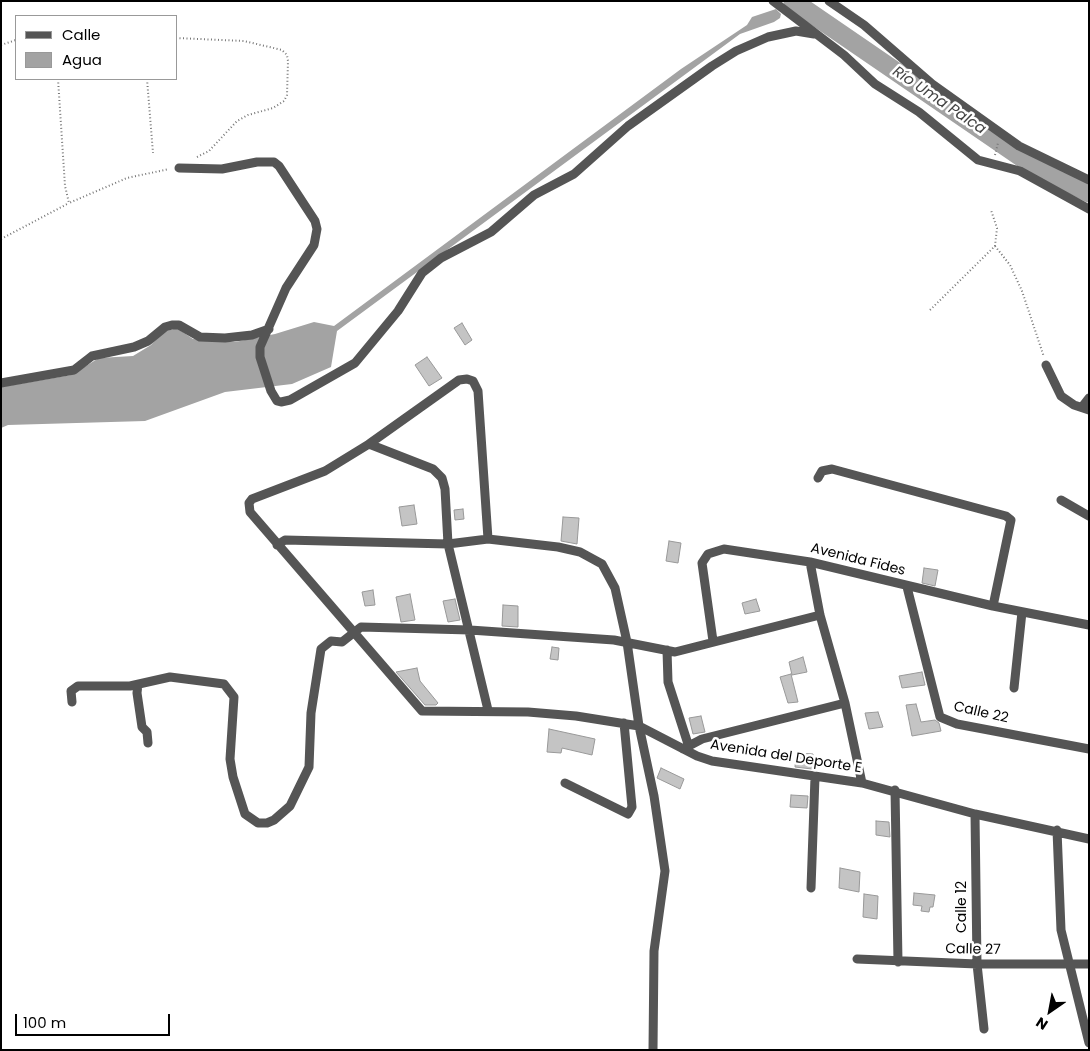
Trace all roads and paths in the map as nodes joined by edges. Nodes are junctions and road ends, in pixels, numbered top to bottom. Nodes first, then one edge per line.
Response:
1 (773, 1) edge
2 (829, 1) edge
3 (814, 34) junction
4 (178, 38) edge
5 (15, 40) edge
6 (1, 45) edge
7 (58, 80) edge
8 (147, 80) edge
9 (153, 153) dead end
10 (188, 160) dead end
11 (179, 168) joint
12 (1089, 180) edge
13 (69, 203) junction
14 (1089, 209) edge
15 (992, 210) dead end
16 (1, 238) edge
17 (995, 246) junction
18 (930, 310) dead end
19 (269, 329) junction
20 (1046, 365) joint
21 (1, 383) edge
22 (1089, 398) edge
23 (1086, 409) edge
24 (370, 444) junction
25 (818, 478) dead end
26 (1061, 500) dead end
27 (1089, 516) edge
28 (488, 539) junction
29 (448, 544) junction
30 (277, 545) junction
31 (810, 562) junction
32 (908, 586) junction
33 (993, 606) junction
34 (1022, 612) junction
35 (820, 614) junction
36 (1089, 625) edge
37 (470, 630) junction
38 (354, 632) junction
39 (713, 641) junction
40 (627, 642) junction
41 (667, 650) junction
42 (138, 684) junction
43 (1014, 688) dead end
44 (72, 702) dead end
45 (845, 703) junction
46 (488, 710) junction
47 (624, 724) junction
48 (639, 726) junction
49 (148, 743) dead end
50 (686, 746) junction
51 (1089, 749) edge
52 (815, 777) junction
53 (565, 783) dead end
54 (862, 783) junction
55 (895, 790) junction
56 (975, 814) junction
57 (1057, 830) junction
58 (1089, 839) edge
59 (811, 888) dead end
60 (857, 959) dead end
61 (898, 962) junction
62 (976, 964) junction
63 (1069, 964) junction
64 (1089, 964) edge
65 (984, 1029) dead end
66 (1089, 1043) edge
67 (653, 1050) edge

1 - 3 street
2 - 12 street
3 - 14 street
3 - 19 street
4 - 10 path
5 - 6 path
7 - 13 path
8 - 9 path
11 - 13 path
11 - 19 street
13 - 16 path
15 - 17 path
17 - 18 path
17 - 20 path
19 - 21 street
20 - 23 street
22 - 23 street
24 - 28 street
24 - 29 street
24 - 30 street
25 - 33 street
26 - 27 street
28 - 29 street
28 - 40 street
29 - 30 street
29 - 37 street
30 - 38 street
31 - 32 street, Avenida Fides
31 - 35 street
31 - 39 street, Avenida Fides
32 - 33 street, Avenida Fides
32 - 51 street, Calle 22
33 - 34 street, Avenida Fides
34 - 36 street, Avenida Fides
34 - 43 street
35 - 39 street
35 - 45 street
37 - 38 street
37 - 40 street
37 - 46 street
38 - 42 street
38 - 46 street, Avenida del Deporte E
39 - 41 street
40 - 41 street
40 - 48 street
41 - 50 street
42 - 44 street
42 - 49 street
45 - 50 street
45 - 54 street
46 - 47 street, Avenida del Deporte E
47 - 48 street, Avenida del Deporte E
47 - 53 street
48 - 50 street, Avenida del Deporte E
48 - 67 street
50 - 52 street, Avenida del Deporte E
52 - 54 street, Avenida del Deporte E
52 - 59 street
54 - 55 street, Avenida del Deporte E
55 - 56 street, Avenida del Deporte E
55 - 61 street
56 - 57 street, Avenida del Deporte E
56 - 62 street, Calle 12
57 - 58 street, Avenida del Deporte E
57 - 63 street
60 - 61 street, Calle 27
61 - 62 street, Calle 27
62 - 63 street, Calle 27
62 - 65 street, Calle 12
63 - 64 street, Calle 27
63 - 66 street

